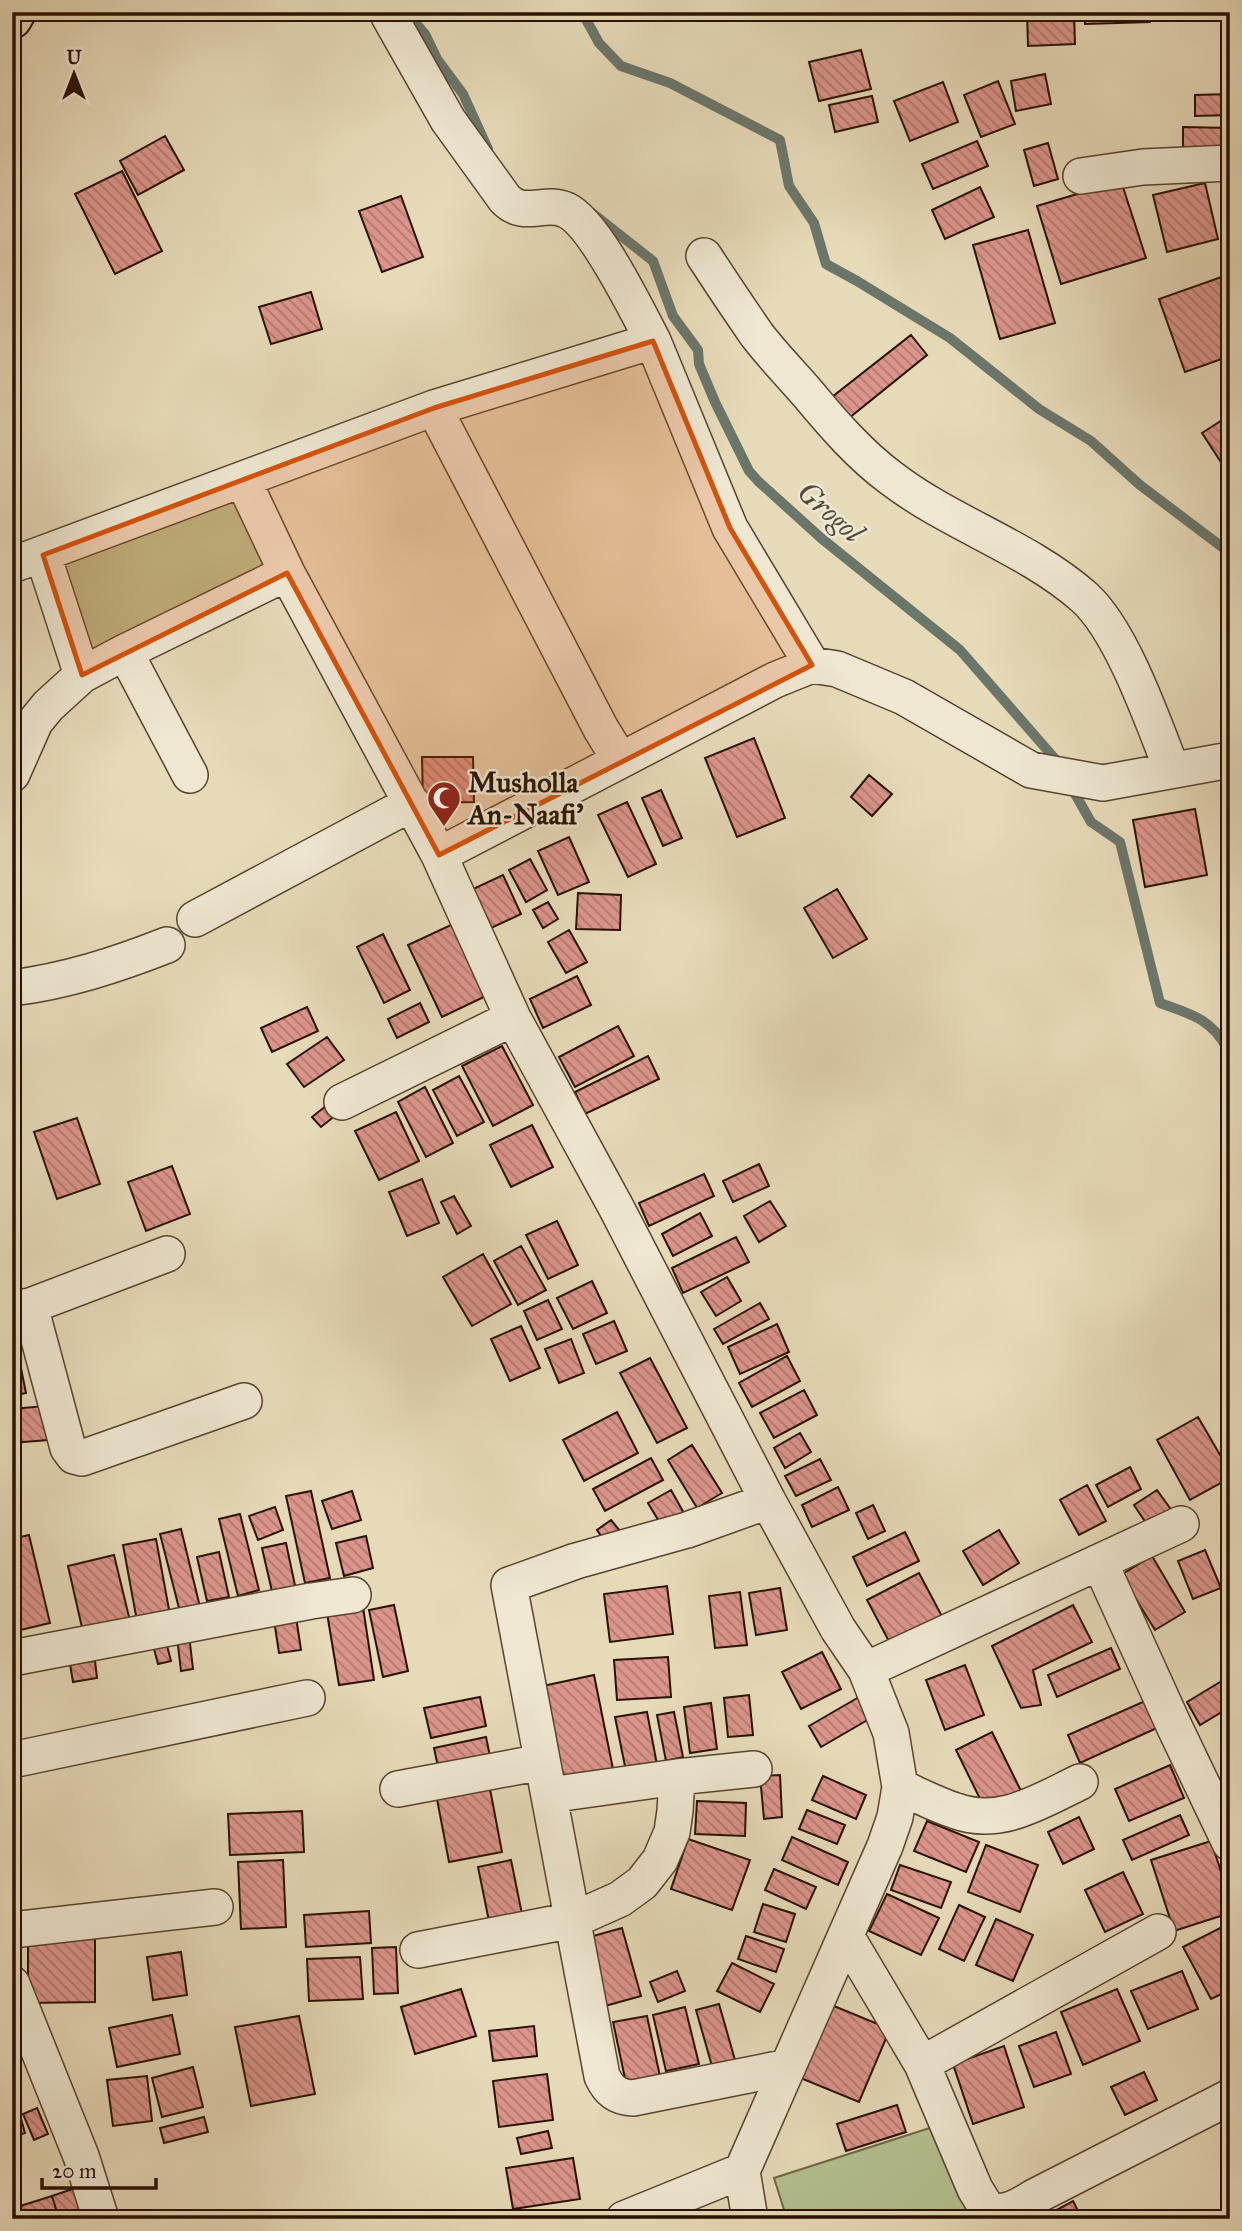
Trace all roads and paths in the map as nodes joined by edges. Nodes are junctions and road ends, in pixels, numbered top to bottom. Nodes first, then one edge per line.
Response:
1 (16, 12) edge
2 (389, 16) dead end
3 (12, 19) edge
4 (1230, 163) edge
5 (1081, 176) dead end
6 (704, 256) dead end
7 (653, 341) junction
8 (435, 408) junction
9 (243, 480) junction
10 (28, 560) edge
11 (287, 573) junction
12 (125, 652) junction
13 (812, 665) junction
14 (82, 675) junction
15 (620, 760) junction
16 (1230, 760) edge
17 (1172, 770) junction
18 (12, 774) edge
19 (190, 775) dead end
20 (412, 803) junction
21 (439, 855) junction
22 (195, 919) dead end
23 (167, 946) dead end
24 (12, 988) edge
25 (513, 1018) junction
26 (342, 1102) dead end
27 (167, 1254) dead end
28 (21, 1308) edge
29 (244, 1401) dead end
30 (768, 1501) junction
31 (1181, 1524) dead end
32 (1100, 1563) junction
33 (352, 1595) dead end
34 (12, 1658) edge
35 (866, 1670) junction
36 (307, 1698) dead end
37 (12, 1760) edge
38 (754, 1769) dead end
39 (677, 1777) junction
40 (546, 1779) junction
41 (1080, 1782) dead end
42 (900, 1787) junction
43 (398, 1789) dead end
44 (1230, 1843) edge
45 (215, 1907) dead end
46 (573, 1920) junction
47 (12, 1930) edge
48 (1158, 1932) dead end
49 (846, 1936) junction
50 (418, 1950) dead end
51 (12, 1984) edge
52 (922, 2064) junction
53 (788, 2067) junction
54 (1230, 2097) edge
55 (742, 2171) junction
56 (101, 2219) edge
57 (624, 2219) edge
58 (750, 2219) edge

1 - 3 highway
2 - 7 street
4 - 5 street
6 - 17 street
7 - 8 street
7 - 13 street
8 - 9 street
8 - 15 street
9 - 10 street
9 - 11 street
10 - 14 street
11 - 12 street
11 - 20 street
12 - 14 street
12 - 19 street
13 - 15 street
13 - 17 street
14 - 18 street
15 - 21 street
16 - 17 street
20 - 21 street
20 - 22 street
21 - 25 street
23 - 24 street
25 - 26 street
25 - 30 street
27 - 28 street
28 - 29 street
30 - 35 street
30 - 40 street
31 - 32 street
32 - 35 street
32 - 44 street
33 - 34 street
35 - 42 street
36 - 37 street
38 - 39 street
39 - 40 street
39 - 46 street
40 - 43 street
40 - 46 street
41 - 42 street
42 - 49 street
45 - 47 street
46 - 50 street
46 - 53 street
48 - 52 street
49 - 52 street
49 - 53 street
51 - 56 street
52 - 54 street
53 - 55 street
55 - 57 street
55 - 58 street

